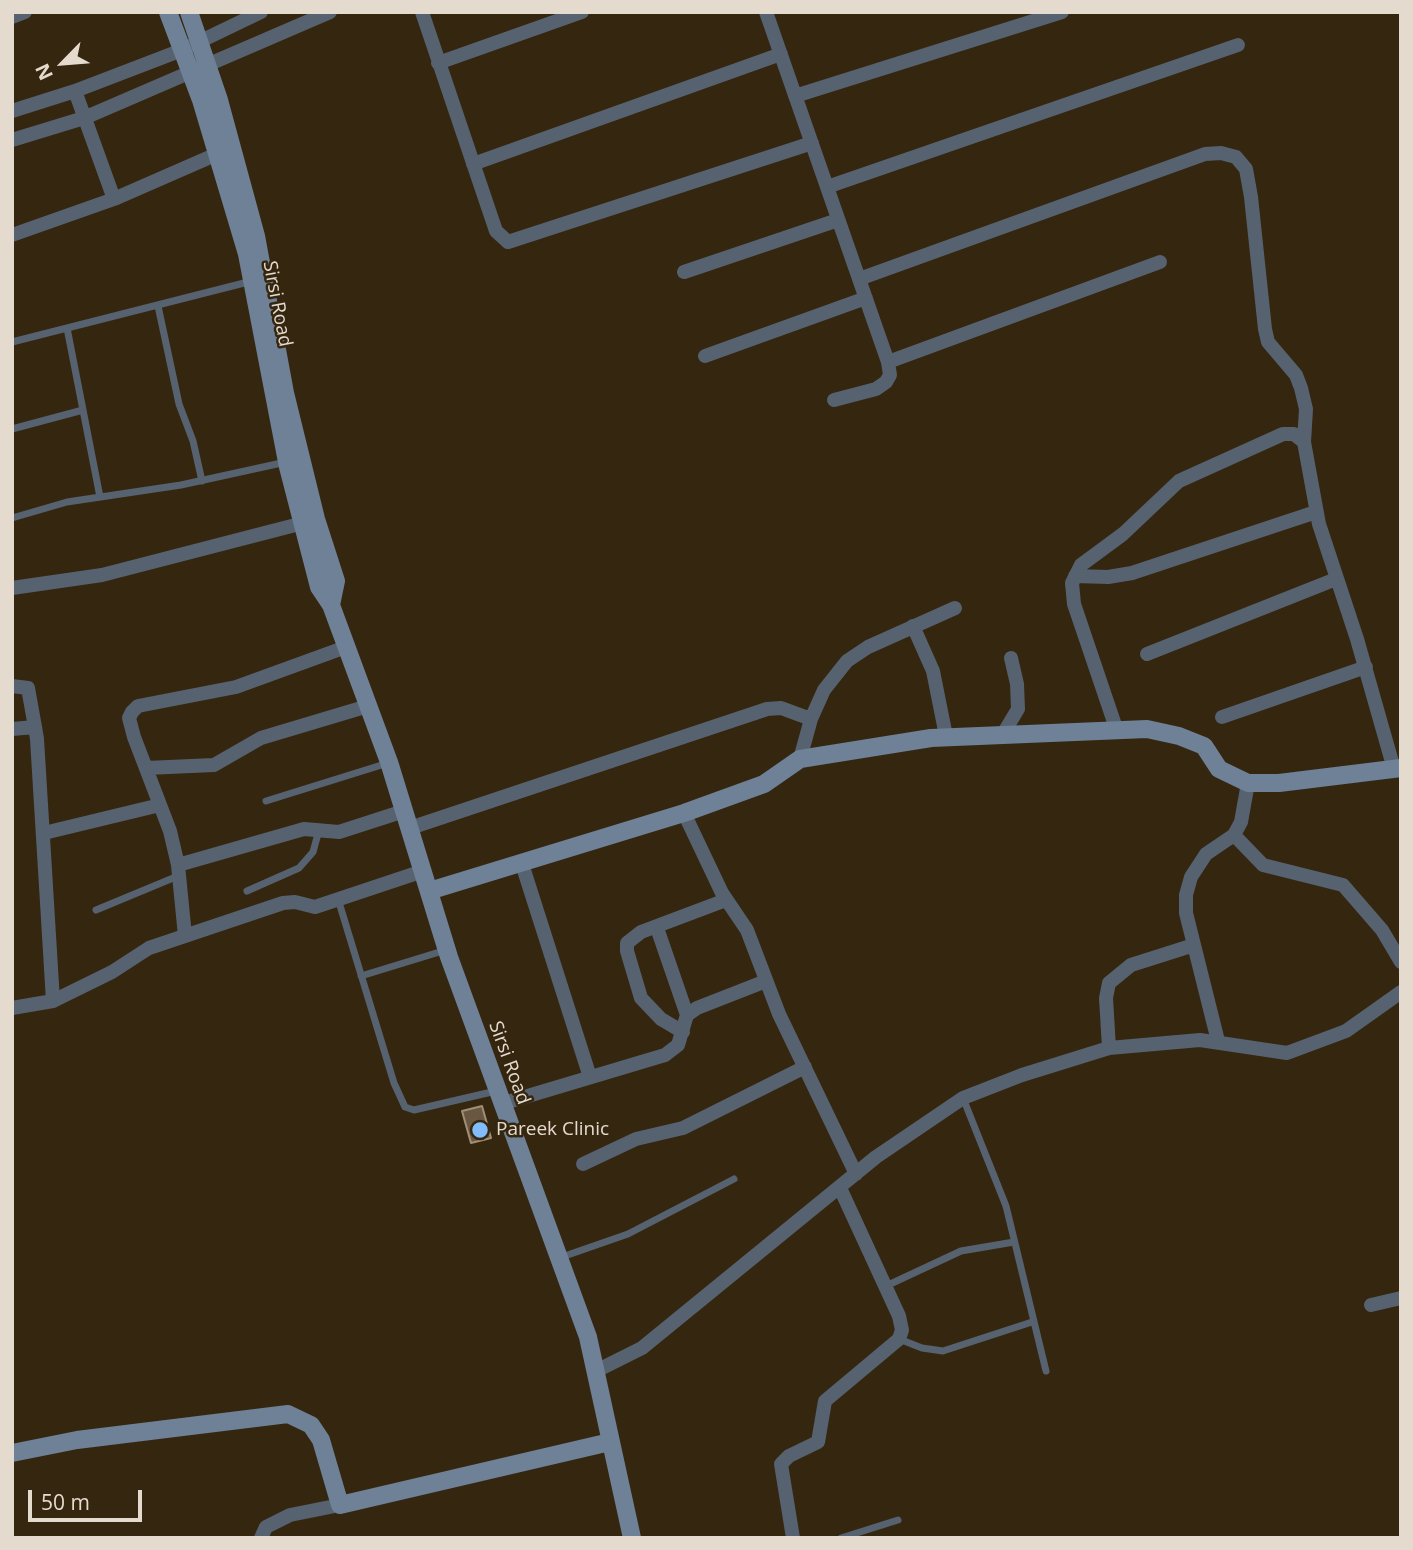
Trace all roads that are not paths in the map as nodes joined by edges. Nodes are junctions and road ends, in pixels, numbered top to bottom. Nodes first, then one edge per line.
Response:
1 (26, 12) edge
2 (168, 12) edge
3 (189, 12) edge
4 (261, 12) edge
5 (330, 12) edge
6 (422, 12) edge
7 (582, 12) edge
8 (766, 12) edge
9 (1062, 12) edge
10 (12, 17) edge
11 (199, 41) junction
12 (1238, 45) dead end
13 (182, 50) junction
14 (781, 54) junction
15 (438, 63) junction
16 (208, 66) junction
17 (191, 73) junction
18 (75, 91) junction
19 (795, 96) junction
20 (12, 111) edge
21 (84, 118) junction
22 (14, 136) edge
23 (812, 143) junction
24 (217, 154) junction
25 (473, 164) junction
26 (827, 187) junction
27 (114, 199) junction
28 (838, 220) junction
29 (12, 235) edge
30 (1160, 262) dead end
31 (684, 272) dead end
32 (859, 279) junction
33 (252, 281) junction
34 (866, 298) junction
35 (158, 306) junction
36 (67, 328) junction
37 (12, 342) edge
38 (705, 356) dead end
39 (888, 362) junction
40 (834, 400) dead end
41 (83, 410) junction
42 (12, 429) edge
43 (1304, 442) junction
44 (287, 462) junction
45 (202, 481) junction
46 (100, 498) junction
47 (1316, 512) junction
48 (12, 518) edge
49 (309, 521) junction
50 (1075, 576) junction
51 (1336, 579) junction
52 (12, 588) edge
53 (956, 608) dead end
54 (914, 626) junction
55 (346, 647) junction
56 (1147, 654) dead end
57 (1011, 658) dead end
58 (1366, 667) junction
59 (12, 686) edge
60 (368, 706) junction
61 (1222, 717) dead end
62 (811, 719) junction
63 (34, 727) junction
64 (12, 729) edge
65 (1117, 731) junction
66 (1003, 734) junction
67 (946, 736) junction
68 (800, 759) junction
69 (389, 762) junction
70 (146, 768) junction
71 (1397, 769) edge
72 (1248, 783) junction
73 (266, 801) dead end
74 (160, 805) junction
75 (404, 811) junction
76 (684, 813) junction
77 (410, 828) junction
78 (319, 829) junction
79 (44, 833) junction
80 (1234, 835) junction
81 (522, 864) junction
82 (178, 870) junction
83 (423, 870) junction
84 (247, 891) dead end
85 (429, 891) junction
86 (338, 899) junction
87 (726, 900) junction
88 (96, 910) dead end
89 (657, 928) junction
90 (185, 936) junction
91 (1194, 945) junction
92 (447, 950) junction
93 (1401, 962) edge
94 (362, 976) junction
95 (766, 981) junction
96 (1401, 992) edge
97 (53, 1001) junction
98 (12, 1008) edge
99 (687, 1015) junction
100 (683, 1032) junction
101 (1218, 1041) junction
102 (1109, 1048) junction
103 (805, 1068) junction
104 (590, 1077) junction
105 (499, 1098) junction
106 (963, 1098) junction
107 (583, 1164) dead end
108 (856, 1174) junction
109 (734, 1180) dead end
110 (840, 1188) junction
111 (1014, 1242) junction
112 (559, 1258) junction
113 (886, 1286) junction
114 (1401, 1298) edge
115 (1371, 1305) dead end
116 (1032, 1322) junction
117 (899, 1339) junction
118 (594, 1371) junction
119 (1046, 1371) dead end
120 (610, 1442) junction
121 (12, 1453) edge
122 (340, 1505) junction
123 (898, 1520) dead end
124 (261, 1538) edge
125 (632, 1538) edge
126 (793, 1538) edge
127 (841, 1538) edge

1 - 10 street
2 - 13 main road, Sirsi Road
3 - 11 main road, Sirsi Road
4 - 11 street
5 - 16 street
6 - 15 street
7 - 15 street
8 - 14 street
9 - 19 street
11 - 13 street
11 - 16 main road, Sirsi Road
12 - 26 street
13 - 17 main road, Sirsi Road
13 - 18 street
14 - 19 street
14 - 25 street
15 - 25 street
16 - 17 street
16 - 49 main road, Sirsi Road
17 - 21 street
17 - 24 main road, Sirsi Road
18 - 20 street
18 - 21 street
19 - 23 street
21 - 22 street
21 - 27 street
23 - 25 street
23 - 26 street
24 - 27 street
24 - 33 main road, Sirsi Road
26 - 28 street
27 - 29 street
28 - 31 street
28 - 32 street
30 - 39 street
32 - 34 street
32 - 43 street
33 - 35 lane
33 - 44 main road, Sirsi Road
34 - 38 street
34 - 39 street
35 - 36 lane
35 - 45 lane
36 - 37 lane
36 - 41 lane
39 - 40 street
41 - 42 lane
41 - 46 lane
43 - 47 street
43 - 50 street
44 - 45 lane
44 - 49 main road, Sirsi Road
45 - 46 lane
46 - 48 lane
47 - 50 street
47 - 51 street
49 - 52 street
49 - 55 main road, Sirsi Road
50 - 65 street
51 - 56 street
51 - 58 street
53 - 54 street
54 - 62 street
54 - 67 street
55 - 60 main road, Sirsi Road
55 - 70 street
57 - 66 street
58 - 61 street
58 - 71 street
59 - 63 street
60 - 69 main road, Sirsi Road
60 - 70 street
62 - 68 street
62 - 77 street
63 - 64 street
63 - 79 street
65 - 66 main road
65 - 72 main road
66 - 67 main road
67 - 68 main road
68 - 76 main road
69 - 73 lane
69 - 75 main road, Sirsi Road
70 - 74 street
71 - 72 main road
72 - 80 street
74 - 79 street
74 - 82 street
75 - 77 main road, Sirsi Road
75 - 78 street
76 - 81 main road
76 - 87 street
77 - 83 main road, Sirsi Road
78 - 82 street
78 - 84 lane
79 - 97 street
80 - 91 street
80 - 93 street
81 - 85 main road
81 - 104 street
82 - 88 lane
82 - 90 street
83 - 85 main road, Sirsi Road
83 - 86 street
85 - 92 main road, Sirsi Road
86 - 90 street
86 - 94 lane
87 - 89 street
87 - 95 street
89 - 99 street
89 - 100 street
90 - 97 street
91 - 101 street
91 - 102 street
92 - 94 lane
92 - 105 main road, Sirsi Road
94 - 105 lane
95 - 99 street
95 - 103 street
96 - 101 street
97 - 98 street
99 - 100 street
100 - 104 street
101 - 102 street
102 - 106 street
103 - 107 street
103 - 108 street
104 - 105 street
105 - 112 main road, Sirsi Road
106 - 108 street
106 - 111 lane
108 - 110 street
109 - 112 lane
110 - 113 street
110 - 118 street
111 - 113 lane
111 - 116 lane
112 - 118 main road, Sirsi Road
113 - 117 street
114 - 115 street
116 - 117 lane
116 - 119 lane
117 - 126 street
118 - 120 main road, Sirsi Road
120 - 122 main road
120 - 125 main road, Sirsi Road
121 - 122 main road
122 - 124 street
123 - 127 lane

